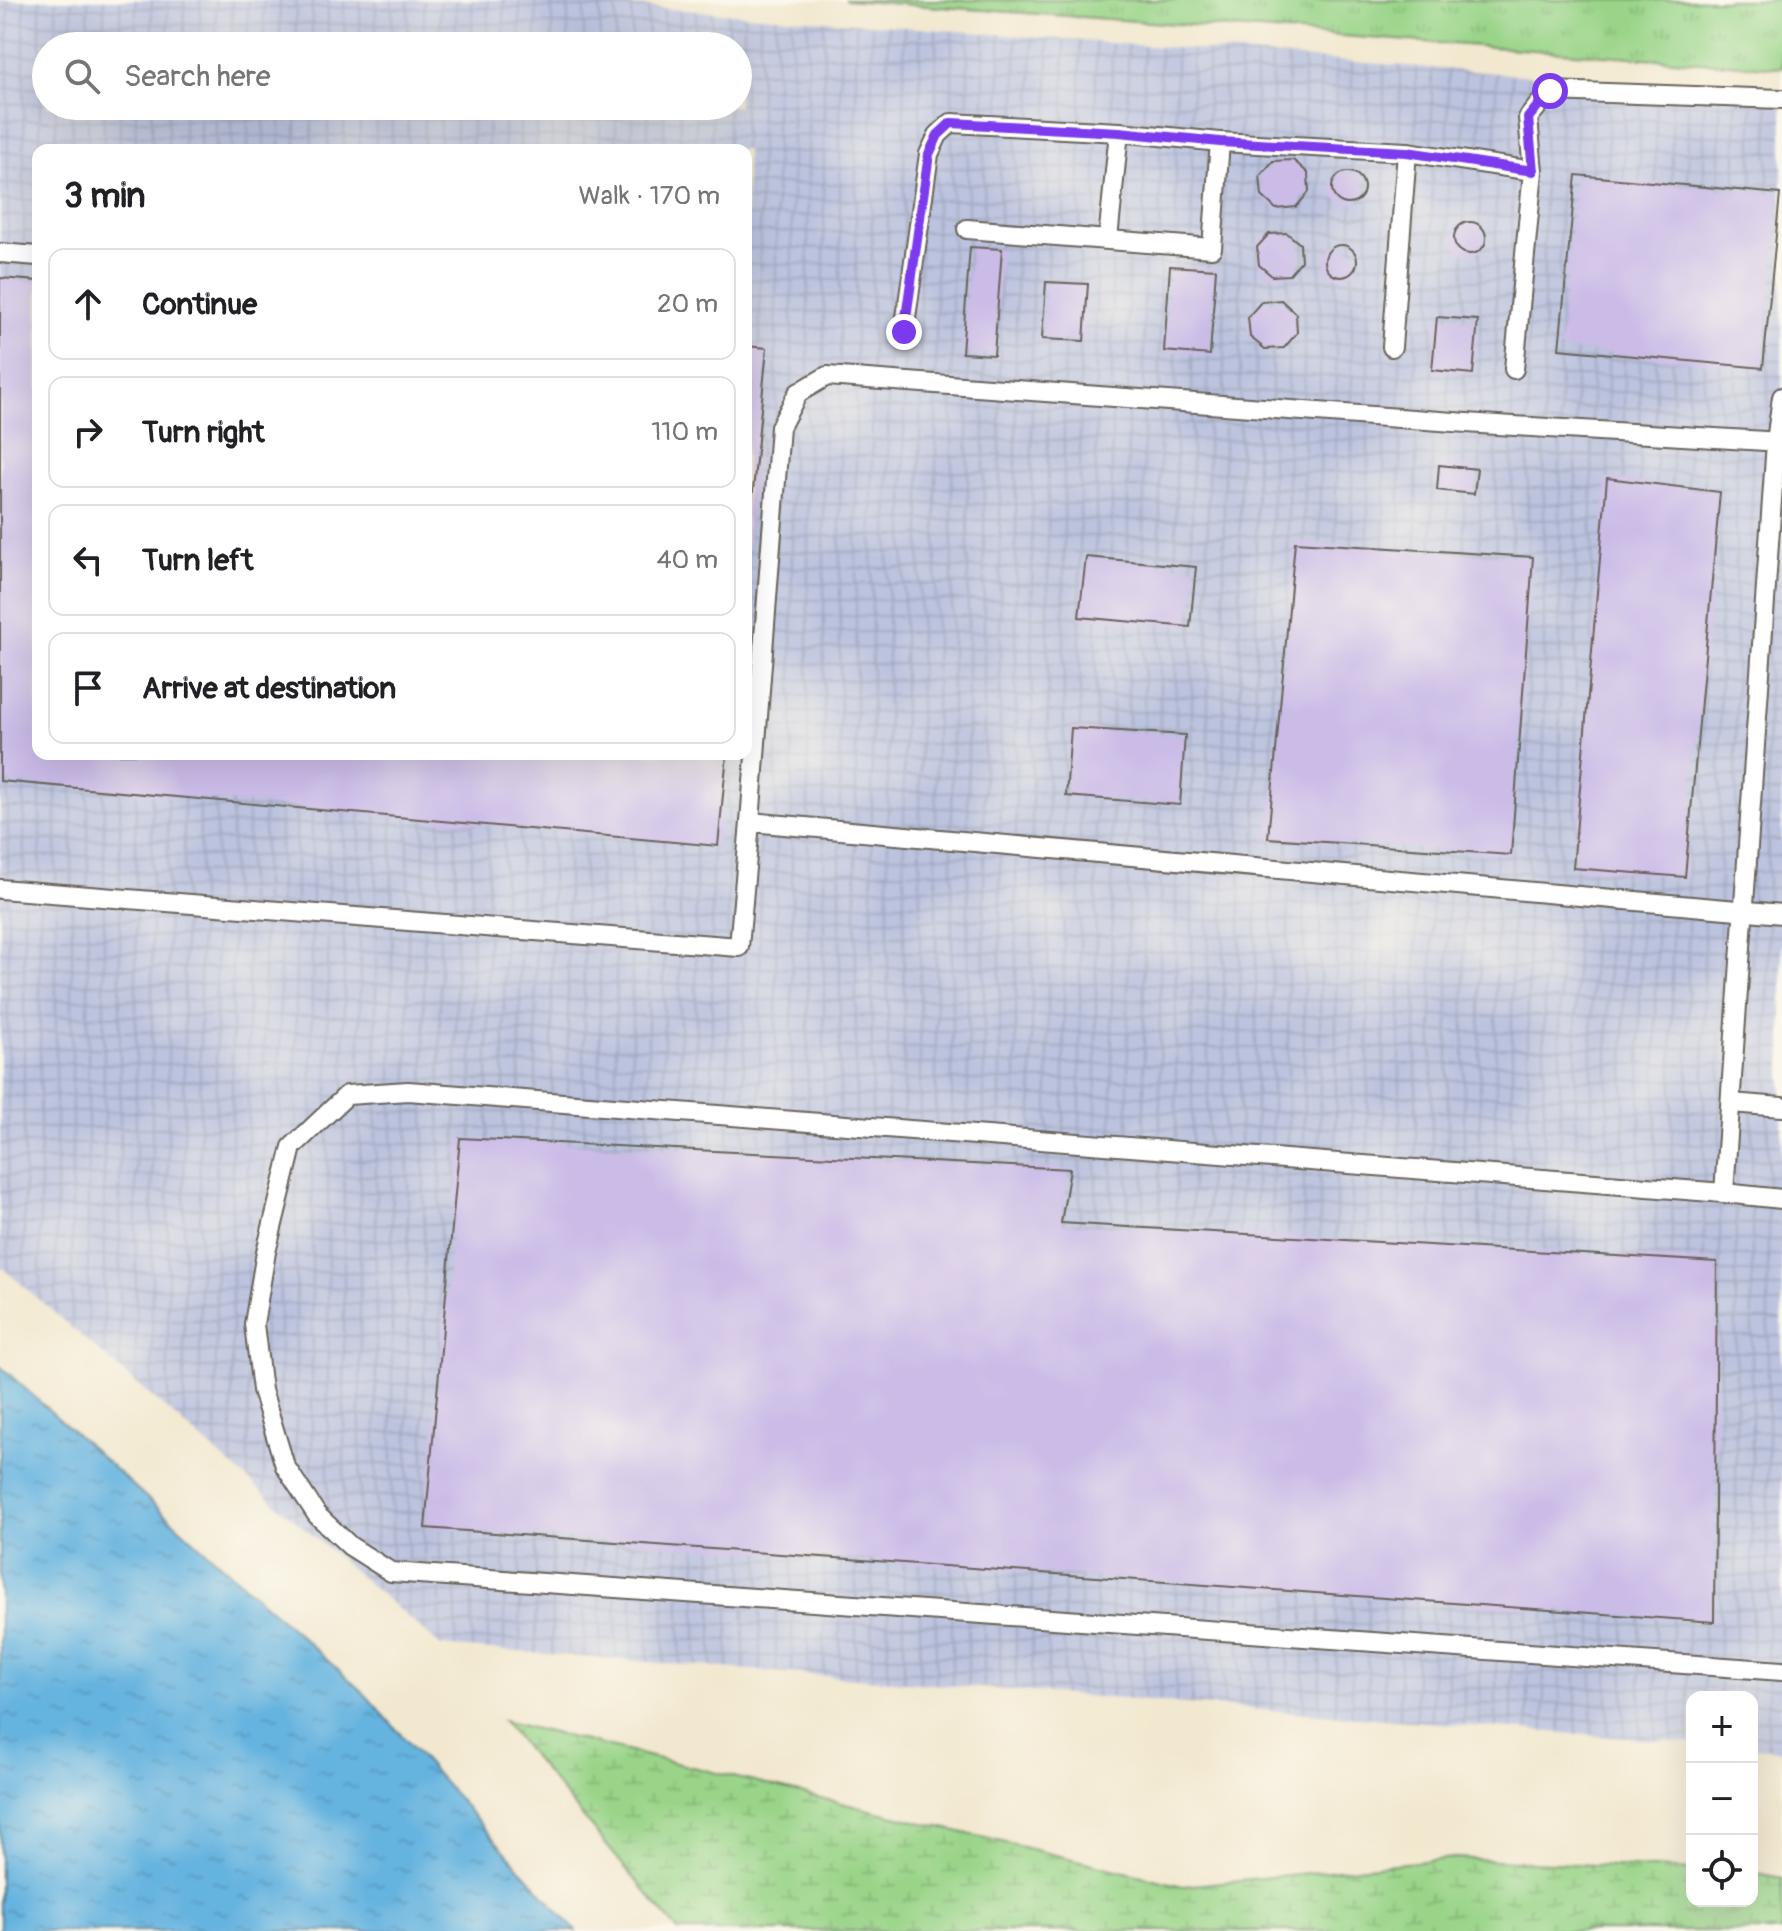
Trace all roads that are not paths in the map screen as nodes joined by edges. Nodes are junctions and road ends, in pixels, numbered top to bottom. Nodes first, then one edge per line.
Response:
1 (1782, 99) edge
2 (1119, 132) junction
3 (1220, 142) junction
4 (1407, 152) junction
5 (1533, 171) junction
6 (967, 229) dead end
7 (1108, 239) junction
8 (0, 253) edge
9 (32, 256) edge
10 (904, 332) dead end
11 (1392, 347) dead end
12 (1514, 369) dead end
13 (1782, 397) edge
14 (1779, 442) edge
15 (750, 822) junction
16 (0, 889) edge
17 (1743, 911) junction
18 (1782, 914) edge
19 (1731, 1103) junction
20 (1782, 1107) edge
21 (1724, 1193) junction
22 (1782, 1199) edge
23 (1782, 1671) edge

1 - 5 lane
2 - 3 lane
2 - 7 lane
2 - 10 lane
3 - 4 lane
3 - 7 lane
4 - 5 lane
4 - 11 lane
5 - 12 lane
6 - 7 lane
8 - 9 lane
13 - 14 lane
14 - 15 lane
14 - 17 lane
15 - 16 lane
15 - 17 lane
17 - 18 lane
17 - 19 lane
19 - 20 lane
19 - 21 lane
21 - 22 lane
21 - 23 lane

